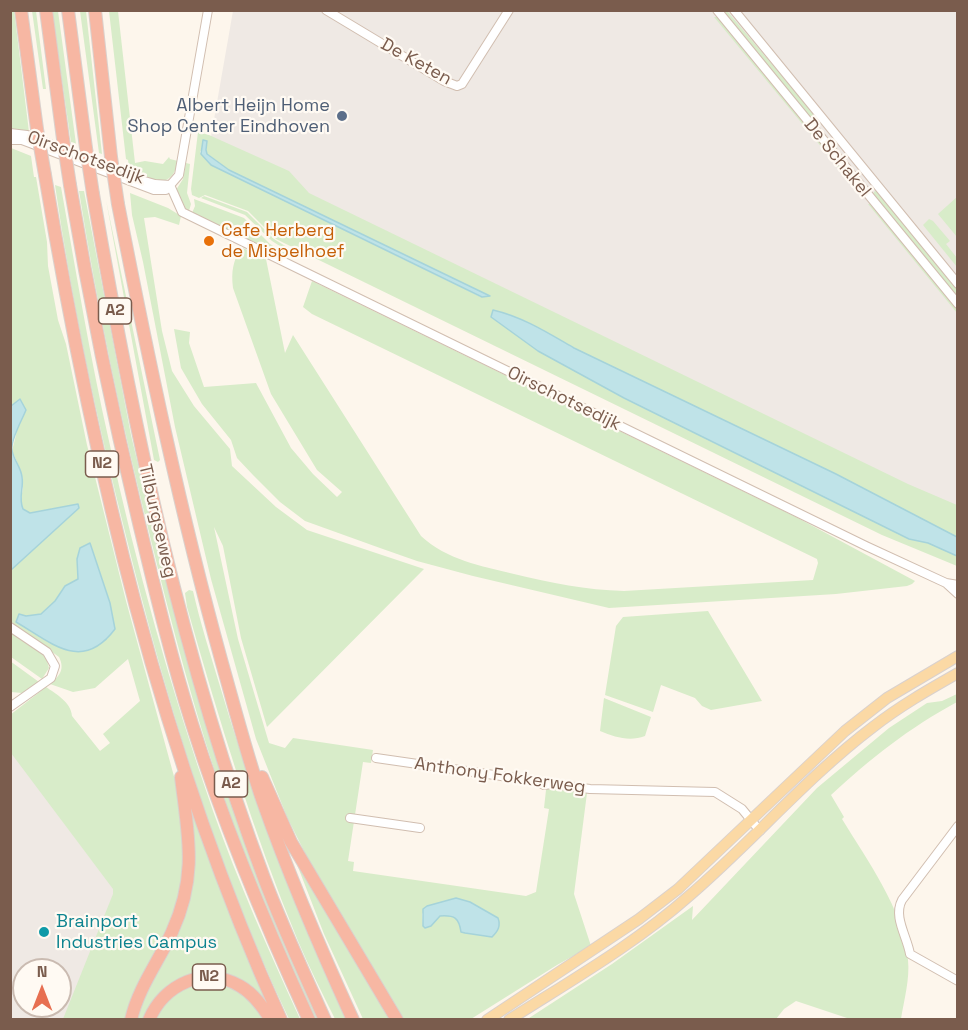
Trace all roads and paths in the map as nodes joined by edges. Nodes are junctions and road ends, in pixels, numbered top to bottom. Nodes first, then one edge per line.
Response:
1 (21, 10) edge
2 (46, 10) edge
3 (68, 10) edge
4 (95, 10) edge
5 (208, 10) edge
6 (326, 10) edge
7 (509, 10) edge
8 (717, 10) edge
9 (734, 10) edge
10 (10, 133) edge
11 (10, 140) edge
12 (170, 184) junction
13 (957, 284) edge
14 (957, 304) edge
15 (946, 584) junction
16 (957, 585) edge
17 (957, 594) edge
18 (10, 627) edge
19 (957, 656) edge
20 (957, 673) edge
21 (10, 707) edge
22 (244, 741) junction
23 (178, 749) junction
24 (376, 758) dead end
25 (350, 818) dead end
26 (750, 821) junction
27 (957, 827) edge
28 (420, 828) dead end
29 (760, 831) junction
30 (957, 981) edge
31 (131, 1020) edge
32 (149, 1020) edge
33 (271, 1020) edge
34 (281, 1020) edge
35 (309, 1020) edge
36 (325, 1020) edge
37 (353, 1020) edge
38 (397, 1020) edge
39 (487, 1020) edge
40 (509, 1020) edge

1 - 23 highway, N2, bridge
2 - 35 highway, Tilburgseweg / A2, bridge
3 - 36 highway, Tilburgseweg / A2, bridge
4 - 22 highway, Tilburgseweg, bridge
5 - 12 street
6 - 7 street, De Keten
8 - 14 street, De Schakel
9 - 13 street, De Schakel
10 - 12 street, Oirschotsedijk
11 - 12 street, Oirschotsedijk
12 - 15 street, Oirschotsedijk
15 - 16 street, Oirschotsedijk
15 - 17 street, Oirschotsedijk
18 - 21 street
19 - 26 main road
20 - 29 main road
22 - 37 highway, Tilburgseweg
22 - 38 highway
23 - 31 highway, N2
23 - 34 highway, N2
24 - 26 street, Anthony Fokkerweg
25 - 28 street
26 - 29 street, Anthony Fokkerweg
26 - 39 main road
27 - 30 street
29 - 40 main road
32 - 33 highway, N2

